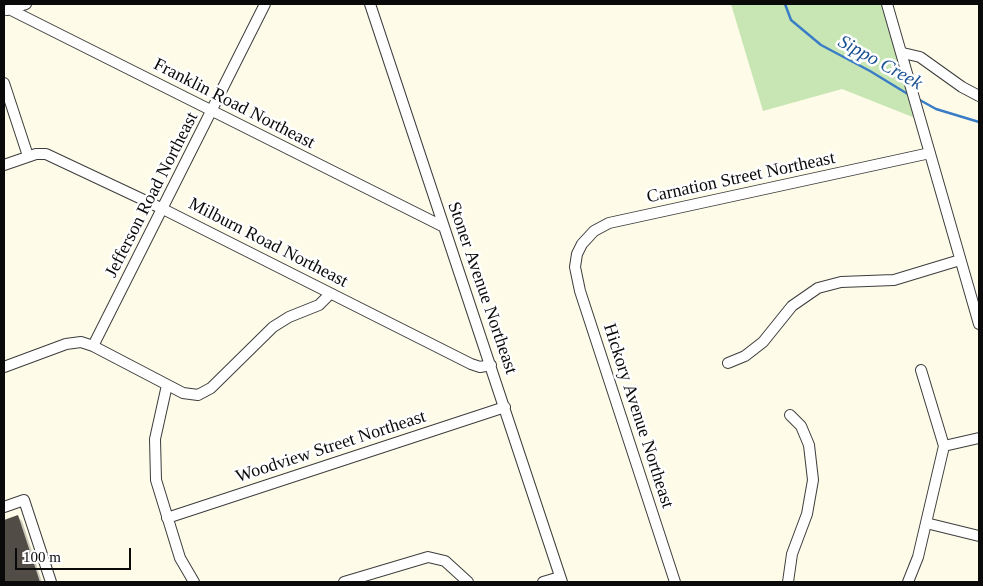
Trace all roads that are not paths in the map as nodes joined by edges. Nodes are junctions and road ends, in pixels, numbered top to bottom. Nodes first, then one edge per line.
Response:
1 (26, 4) edge
2 (266, 4) edge
3 (370, 4) edge
4 (887, 4) edge
5 (6, 10) edge
6 (903, 52) junction
7 (4, 83) edge
8 (979, 96) edge
9 (211, 112) junction
10 (930, 153) junction
11 (28, 156) junction
12 (4, 165) edge
13 (163, 209) junction
14 (444, 227) junction
15 (575, 260) joint
16 (960, 260) junction
17 (330, 294) junction
18 (979, 324) edge
19 (93, 346) junction
20 (728, 363) dead end
21 (491, 365) junction
22 (4, 367) edge
23 (922, 370) dead end
24 (167, 385) junction
25 (505, 407) junction
26 (790, 414) dead end
27 (979, 438) edge
28 (944, 446) junction
29 (4, 507) edge
30 (167, 518) junction
31 (926, 523) junction
32 (979, 536) edge
33 (561, 579) edge
34 (51, 582) edge
35 (194, 582) edge
36 (344, 582) edge
37 (467, 582) edge
38 (543, 582) edge
39 (675, 582) edge
40 (788, 582) edge
41 (908, 582) edge

1 - 5 street
2 - 9 street, Jefferson Road Northeast
3 - 14 street, Stoner Avenue Northeast
4 - 6 street
5 - 9 street, Franklin Road Northeast
6 - 8 street
6 - 10 street
7 - 11 street
9 - 13 street, Jefferson Road Northeast
9 - 14 street, Franklin Road Northeast
10 - 15 street, Carnation Street Northeast
10 - 16 street
11 - 12 street
11 - 13 street, Milburn Road Northeast
13 - 17 street, Milburn Road Northeast
13 - 19 street, Jefferson Road Northeast
14 - 21 street, Stoner Avenue Northeast
15 - 39 street, Hickory Avenue Northeast
16 - 18 street
16 - 20 street
17 - 21 street, Milburn Road Northeast
17 - 24 street
19 - 22 street
19 - 24 street
21 - 25 street, Stoner Avenue Northeast
23 - 28 street
24 - 30 street
25 - 30 street, Woodview Street Northeast
25 - 33 street, Stoner Avenue Northeast
26 - 40 street
27 - 28 street
28 - 31 street
29 - 34 street
30 - 35 street
31 - 32 street
31 - 41 street
33 - 38 street
36 - 37 street

